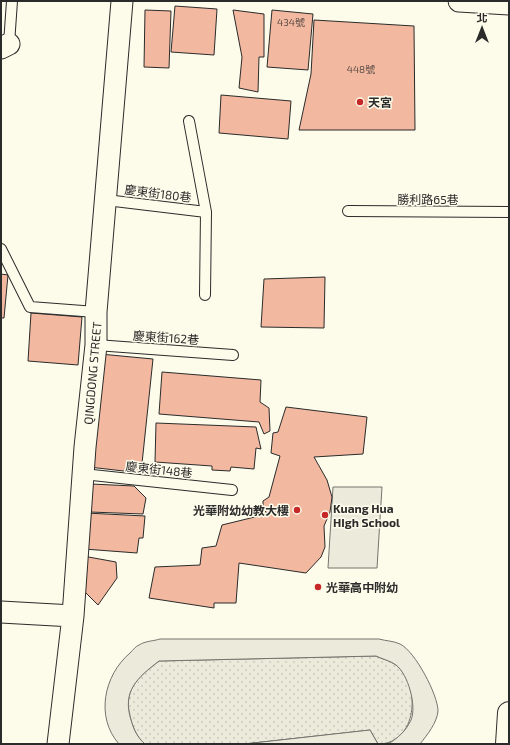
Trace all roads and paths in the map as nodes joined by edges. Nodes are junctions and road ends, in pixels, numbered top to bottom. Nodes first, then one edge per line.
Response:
1 (12, 1) edge
2 (122, 1) edge
3 (459, 1) edge
4 (509, 4) edge
5 (5, 46) edge
6 (189, 121) dead end
7 (106, 200) junction
8 (348, 211) dead end
9 (206, 212) junction
10 (509, 212) edge
11 (1, 249) edge
12 (205, 295) dead end
13 (96, 312) junction
14 (96, 345) junction
15 (233, 355) dead end
16 (83, 474) junction
17 (232, 490) dead end
18 (1, 612) edge
19 (73, 616) junction
20 (509, 713) edge
21 (58, 744) edge
22 (507, 744) edge

1 - 5 lane
2 - 7 street, QINGDONG STREET
3 - 4 street
6 - 9 lane, 慶東街180巷
7 - 9 lane, 慶東街180巷
7 - 13 street, QINGDONG STREET
8 - 10 lane, 勝利路65巷
9 - 12 lane, 慶東街180巷
11 - 13 lane
13 - 14 street, QINGDONG STREET
14 - 15 lane, 慶東街162巷
14 - 16 street, QINGDONG STREET
16 - 17 lane, 慶東街148巷
16 - 19 street, QINGDONG STREET
18 - 19 street
19 - 21 street, QINGDONG STREET
20 - 22 street

